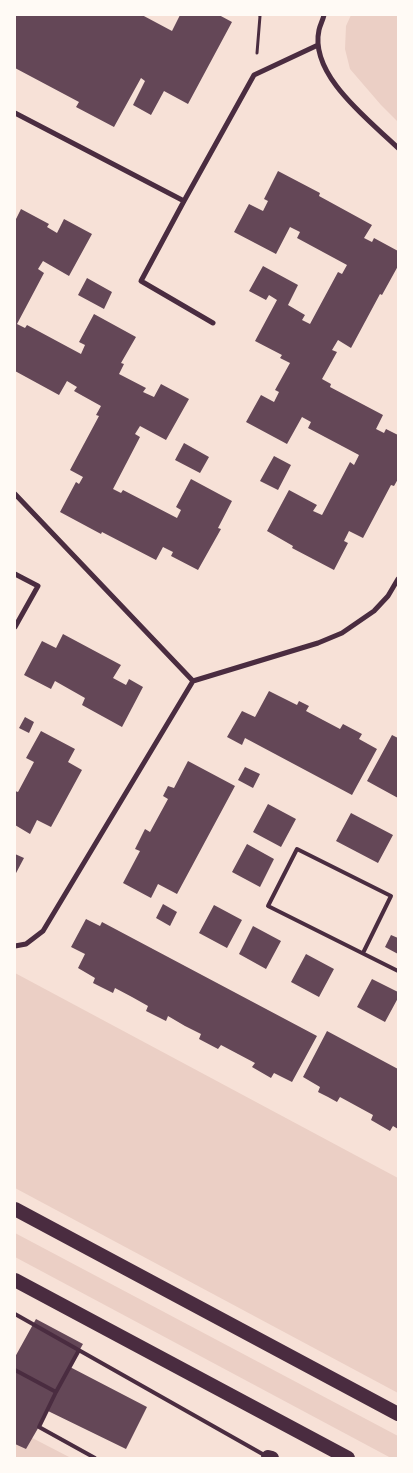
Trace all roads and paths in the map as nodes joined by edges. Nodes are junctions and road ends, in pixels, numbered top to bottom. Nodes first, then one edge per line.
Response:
1 (259, 15) edge
2 (324, 15) edge
3 (318, 44) junction
4 (254, 75) junction
5 (15, 113) edge
6 (398, 148) edge
7 (184, 201) junction
8 (213, 323) dead end
9 (15, 494) edge
10 (15, 574) edge
11 (398, 579) edge
12 (15, 627) edge
13 (194, 681) junction
14 (15, 946) edge
15 (362, 953) junction
16 (398, 971) edge
17 (15, 1208) edge
18 (15, 1280) edge
19 (15, 1314) edge
20 (79, 1350) junction
21 (15, 1370) edge
22 (56, 1392) junction
23 (398, 1414) edge
24 (268, 1457) edge
25 (95, 1458) edge
26 (260, 1458) edge
27 (272, 1458) edge
28 (348, 1458) edge

1 - 4 path
2 - 3 street
3 - 4 street
3 - 6 street
4 - 7 street
5 - 7 street
7 - 8 street
9 - 13 street
10 - 12 street
11 - 13 street
13 - 14 street
15 - 15 lane
15 - 16 lane
17 - 23 highway
18 - 28 highway
19 - 20 lane
20 - 22 lane
20 - 24 lane
21 - 22 lane
22 - 25 lane
24 - 26 lane
24 - 27 highway

